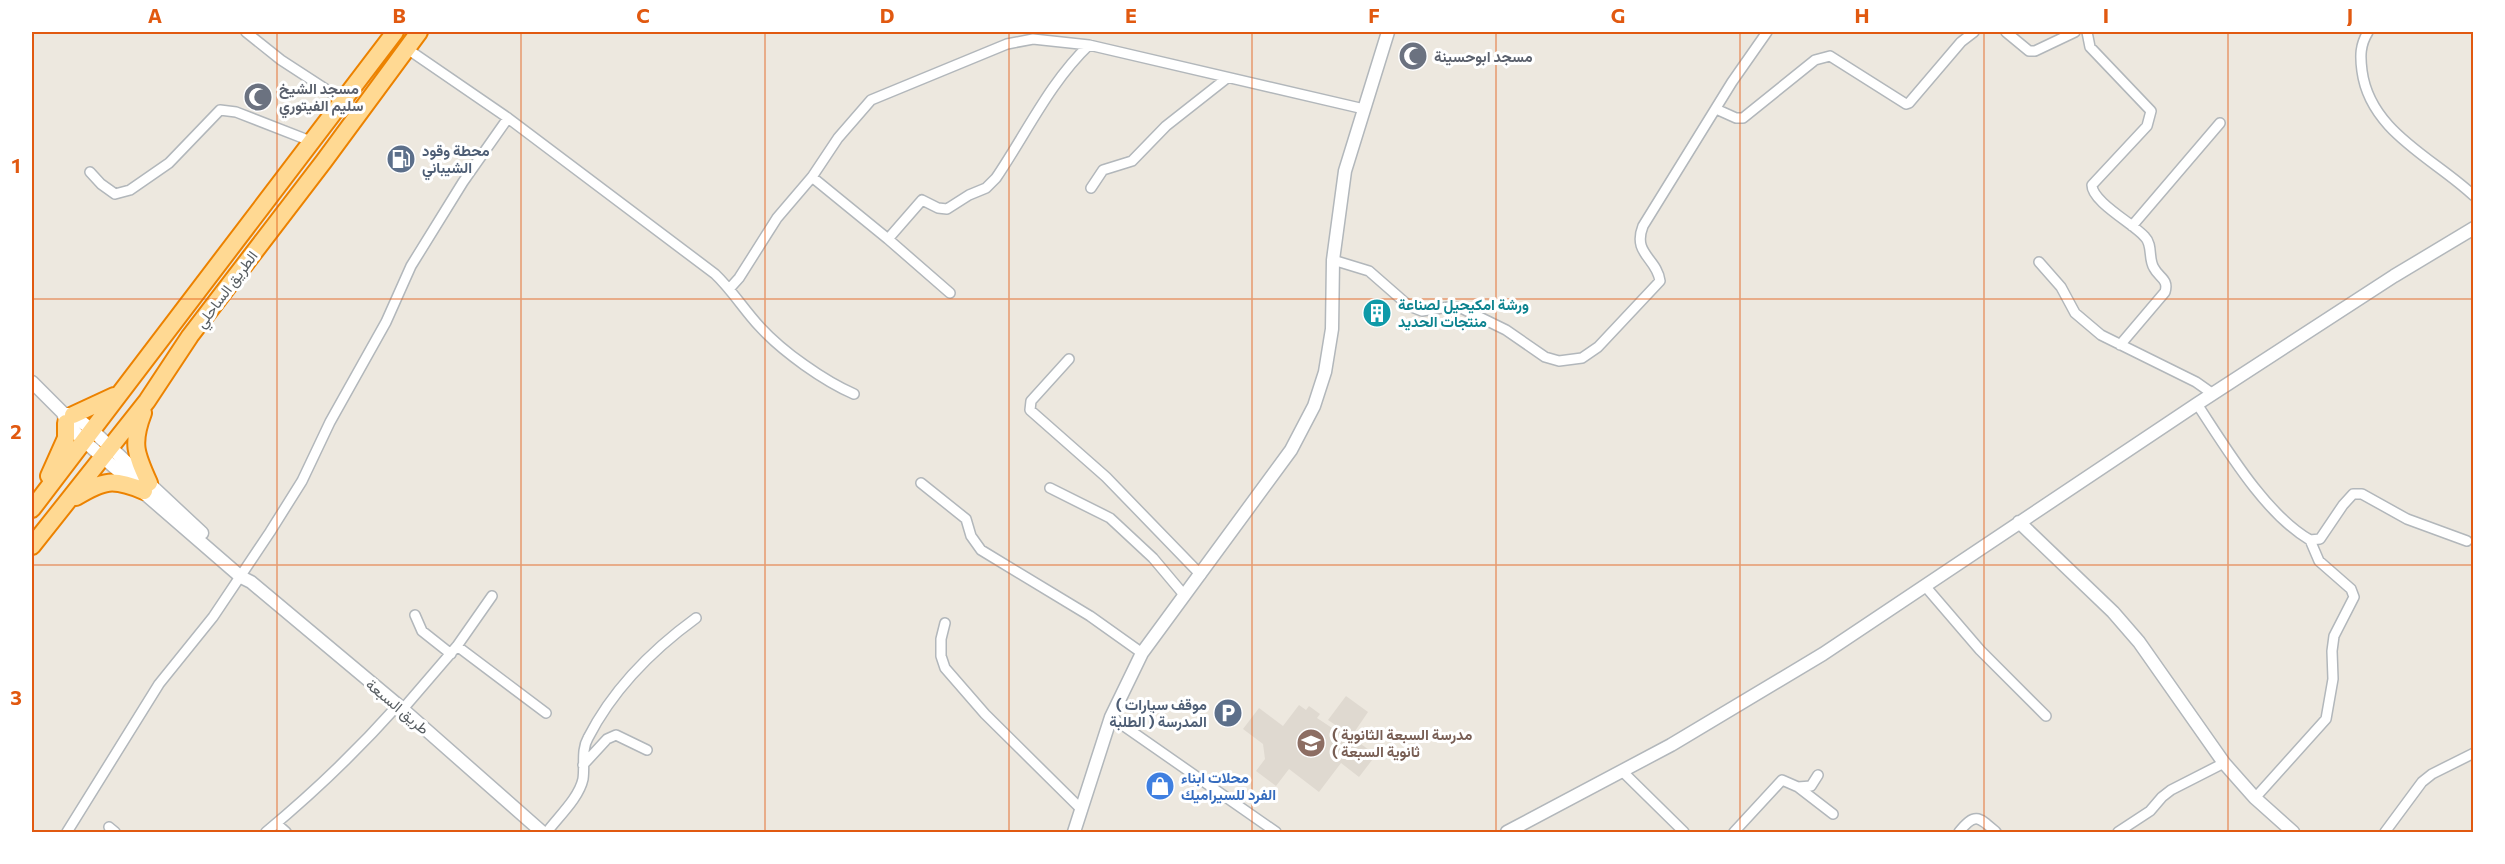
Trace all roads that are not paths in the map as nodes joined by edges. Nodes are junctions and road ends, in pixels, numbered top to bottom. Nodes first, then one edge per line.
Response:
1 (246, 32) edge
2 (395, 32) edge
3 (419, 32) edge
4 (1388, 32) edge
5 (1767, 32) edge
6 (1974, 32) edge
7 (2007, 32) edge
8 (2075, 32) edge
9 (2086, 32) edge
10 (2368, 32) edge
11 (1089, 45) junction
12 (406, 48) junction
13 (1227, 78) junction
14 (344, 101) junction
15 (1364, 109) junction
16 (1716, 109) junction
17 (508, 118) junction
18 (2220, 123) dead end
19 (313, 142) junction
20 (90, 172) dead end
21 (812, 177) junction
22 (1090, 188) dead end
23 (2474, 196) edge
24 (2132, 226) junction
25 (2474, 228) edge
26 (888, 239) junction
27 (1332, 260) junction
28 (2039, 262) dead end
29 (730, 288) junction
30 (950, 293) dead end
31 (2121, 345) junction
32 (1070, 360) dead end
33 (32, 382) edge
34 (120, 392) junction
35 (854, 394) dead end
36 (2213, 394) junction
37 (147, 400) junction
38 (2197, 404) junction
39 (68, 417) junction
40 (88, 436) junction
41 (106, 452) junction
42 (921, 483) dead end
43 (147, 487) junction
44 (1050, 488) dead end
45 (43, 495) junction
46 (67, 503) junction
47 (32, 509) edge
48 (2019, 522) junction
49 (2310, 540) junction
50 (2466, 541) dead end
51 (32, 546) edge
52 (1201, 574) junction
53 (246, 577) junction
54 (1925, 586) junction
55 (492, 596) dead end
56 (1185, 596) junction
57 (415, 615) dead end
58 (696, 618) dead end
59 (945, 623) dead end
60 (454, 650) junction
61 (1142, 653) junction
62 (400, 708) junction
63 (546, 713) dead end
64 (2046, 716) dead end
65 (1111, 717) junction
66 (647, 750) dead end
67 (2474, 753) edge
68 (2224, 763) junction
69 (583, 765) junction
70 (1622, 771) junction
71 (1818, 775) dead end
72 (1798, 787) junction
73 (2255, 798) junction
74 (1082, 810) junction
75 (1833, 814) dead end
76 (277, 824) junction
77 (67, 832) edge
78 (266, 832) edge
79 (286, 832) edge
80 (542, 832) edge
81 (547, 832) edge
82 (1074, 832) edge
83 (1276, 832) edge
84 (1507, 832) edge
85 (1684, 832) edge
86 (1734, 832) edge
87 (1959, 832) edge
88 (1996, 832) edge
89 (2118, 832) edge
90 (2293, 832) edge
91 (2385, 832) edge

1 - 14 street
2 - 14 highway, الطريق الساحلي
3 - 12 highway, الطريق الساحلي
4 - 15 street
5 - 16 street
6 - 16 street
7 - 8 street
9 - 24 street
10 - 23 street
11 - 13 street
11 - 21 street
11 - 26 street
12 - 17 street
12 - 37 highway, الطريق الساحلي
13 - 15 street
13 - 22 street
14 - 19 highway, الطريق الساحلي
15 - 27 street
16 - 27 street
17 - 29 street
17 - 53 street
18 - 24 street
19 - 20 street
19 - 34 highway, الطريق الساحلي
21 - 26 street
21 - 29 street
24 - 31 street
25 - 36 street
26 - 30 street
27 - 52 street
28 - 31 street
29 - 35 street
31 - 36 street
32 - 52 street
33 - 39 street, طريق السبعة
34 - 39 highway
34 - 40 highway, الطريق الساحلي
36 - 38 street
37 - 41 highway, الطريق الساحلي
37 - 43 highway
38 - 48 street
38 - 49 street
39 - 40 street, طريق السبعة
39 - 45 highway
40 - 41 street, طريق السبعة
40 - 45 highway, الطريق الساحلي
41 - 43 street, طريق السبعة
41 - 46 highway, الطريق الساحلي
42 - 61 street
43 - 46 highway
43 - 53 street, طريق السبعة
44 - 56 street
45 - 47 highway, الطريق الساحلي
46 - 51 highway, الطريق الساحلي
48 - 54 street
48 - 68 street
49 - 50 street
49 - 73 street
52 - 56 street
53 - 62 street, طريق السبعة
53 - 77 street
54 - 64 street
54 - 70 street
55 - 60 street
56 - 61 street
57 - 60 street
58 - 69 street
59 - 74 street
60 - 62 street
60 - 63 street
61 - 65 street
62 - 76 street
62 - 80 street, طريق السبعة
65 - 74 street
65 - 83 street
66 - 69 street
67 - 91 street
68 - 73 street
68 - 89 street
69 - 81 street
70 - 84 street
70 - 85 street
71 - 72 street
72 - 75 street
72 - 86 street
73 - 90 street
74 - 82 street
76 - 78 street
76 - 79 street
87 - 88 street

